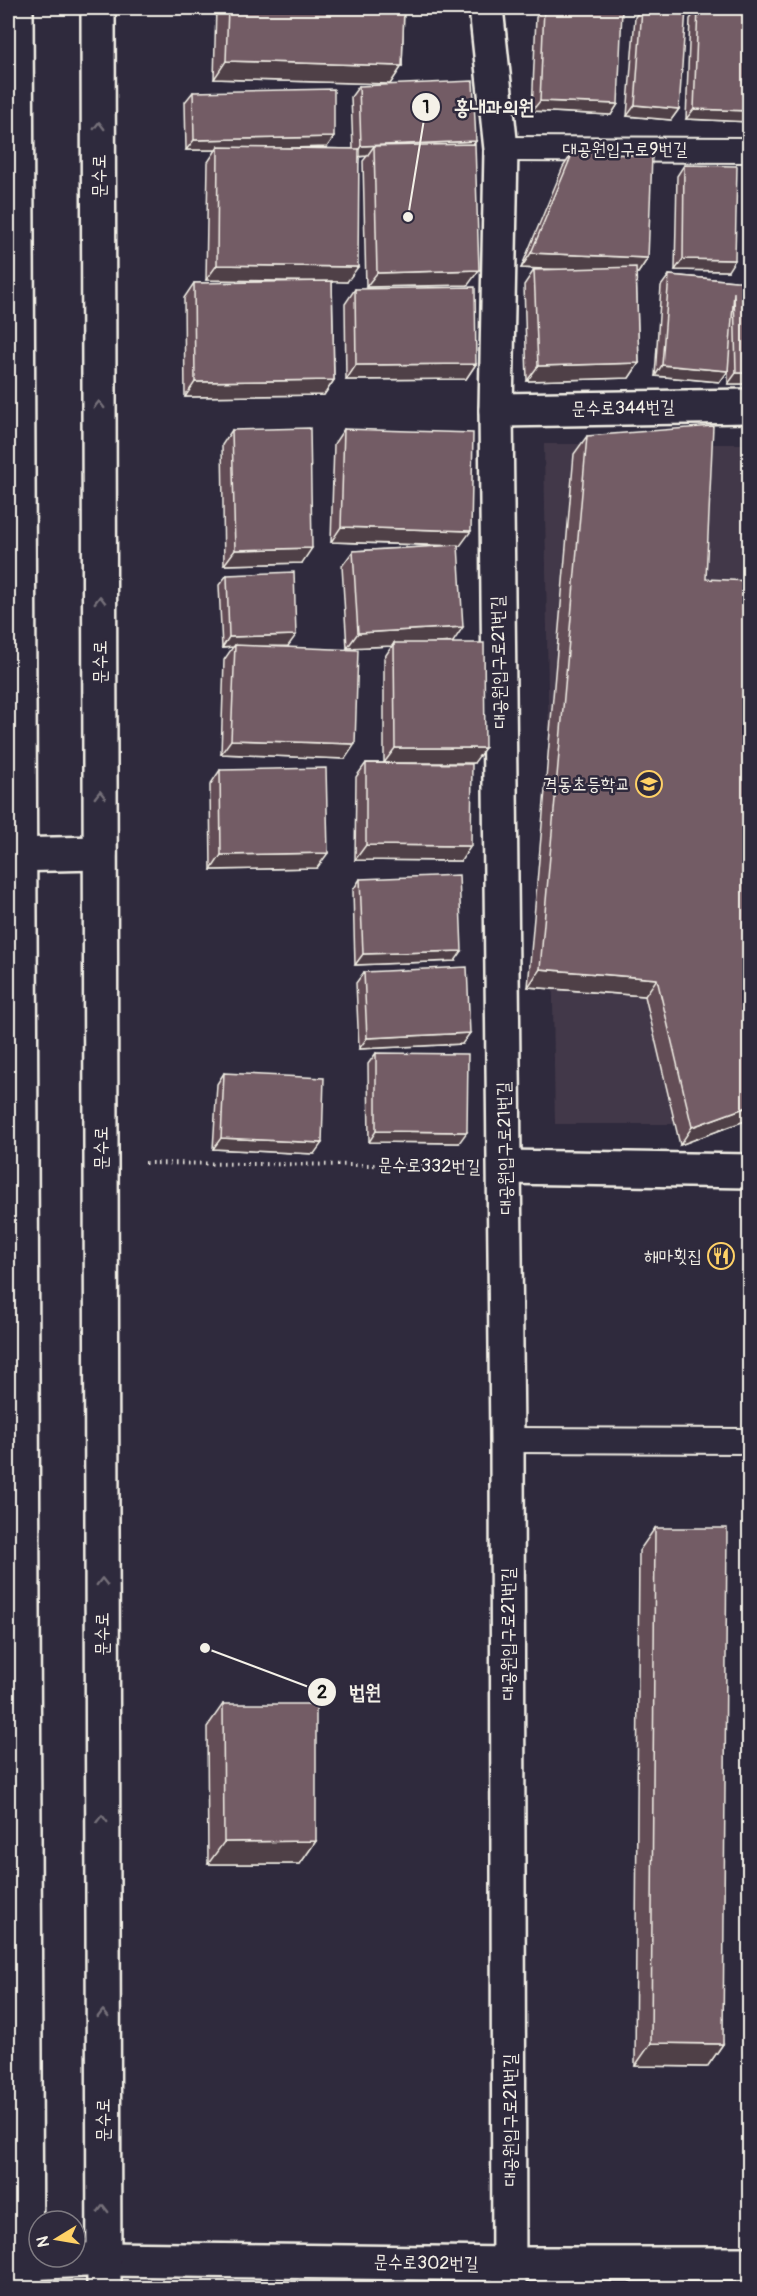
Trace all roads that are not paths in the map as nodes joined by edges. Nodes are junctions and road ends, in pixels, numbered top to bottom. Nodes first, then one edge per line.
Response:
1 (16, 8) edge
2 (98, 8) edge
3 (486, 8) edge
4 (501, 149) junction
5 (750, 150) edge
6 (750, 406) edge
7 (496, 410) junction
8 (100, 853) junction
9 (14, 854) edge
10 (505, 1167) junction
11 (750, 1171) edge
12 (507, 1440) junction
13 (750, 1440) edge
14 (15, 1446) edge
15 (750, 2264) edge
16 (20, 2272) edge
17 (104, 2274) edge
18 (510, 2276) edge

1 - 9 main road
8 -> 2 main road, 문수로
3 - 4 main road, 대공원입구로21번길
4 - 5 lane, 대공원입구로9번길
4 - 7 main road, 대공원입구로21번길
6 - 7 main road, 문수로344번길
7 - 10 main road, 대공원입구로21번길
8 - 9 main road
17 -> 8 main road, 문수로
9 - 14 main road
10 - 11 main road, 문수로332번길
10 - 12 main road, 대공원입구로21번길
12 - 13 lane
12 - 18 main road, 대공원입구로21번길
14 - 16 main road
15 - 18 main road, 문수로302번길
16 - 17 main road, 문수로302번길
17 - 18 main road, 문수로302번길

